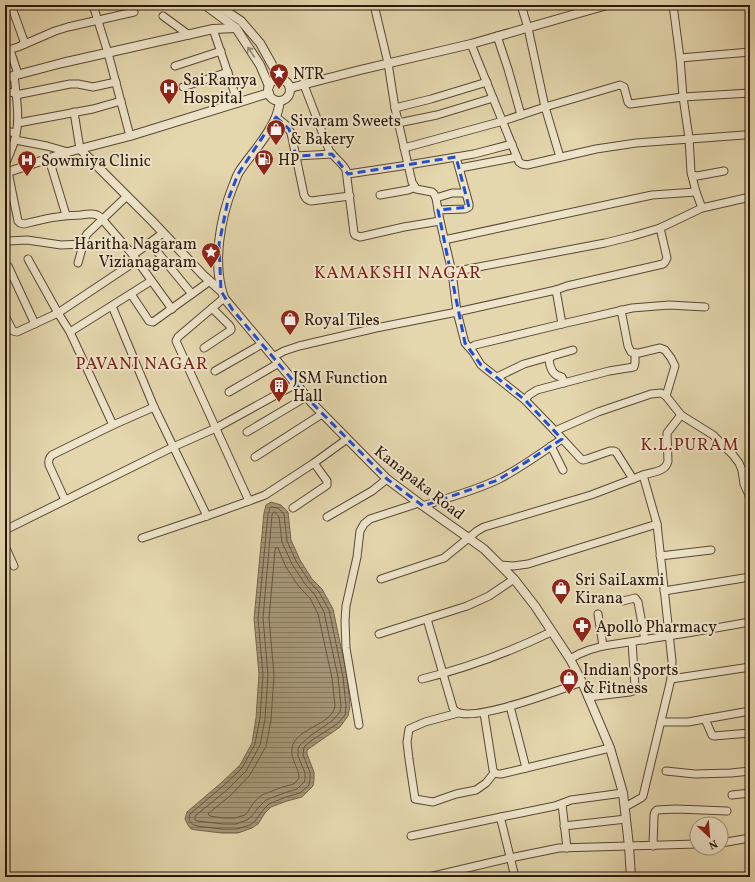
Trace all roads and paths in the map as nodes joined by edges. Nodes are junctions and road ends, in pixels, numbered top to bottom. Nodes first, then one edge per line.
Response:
1 (11, 5) edge
2 (94, 5) edge
3 (205, 5) edge
4 (217, 5) edge
5 (374, 5) edge
6 (521, 5) edge
7 (607, 5) edge
8 (673, 5) edge
9 (134, 12) dead end
10 (164, 16) dead end
11 (98, 21) junction
12 (236, 28) junction
13 (528, 28) junction
14 (213, 29) junction
15 (189, 35) junction
16 (497, 36) junction
17 (25, 44) junction
18 (471, 44) junction
19 (8, 50) edge
20 (220, 51) junction
21 (750, 52) edge
22 (108, 53) junction
23 (269, 58) junction
24 (680, 58) junction
25 (388, 63) junction
26 (260, 65) junction
27 (175, 66) dead end
28 (228, 72) junction
29 (16, 75) junction
30 (5, 78) edge
31 (280, 79) junction
32 (116, 82) junction
33 (487, 82) junction
34 (304, 84) junction
35 (183, 87) dead end
36 (290, 88) junction
37 (269, 90) junction
38 (5, 93) edge
39 (16, 93) junction
40 (750, 93) edge
41 (683, 97) junction
42 (493, 98) junction
43 (121, 101) junction
44 (280, 101) junction
45 (238, 103) junction
46 (545, 107) junction
47 (395, 108) junction
48 (74, 112) junction
49 (521, 115) junction
50 (276, 117) junction
51 (503, 121) junction
52 (18, 123) junction
53 (398, 124) junction
54 (5, 132) edge
55 (744, 135) dead end
56 (15, 136) junction
57 (130, 136) junction
58 (689, 138) junction
59 (512, 144) junction
60 (404, 148) junction
61 (80, 149) junction
62 (68, 152) junction
63 (332, 154) junction
64 (296, 156) junction
65 (456, 157) junction
66 (517, 157) junction
67 (560, 157) junction
68 (49, 159) junction
69 (408, 166) junction
70 (460, 168) junction
71 (6, 170) edge
72 (724, 171) dead end
73 (348, 174) junction
74 (692, 175) junction
75 (415, 187) junction
76 (696, 192) junction
77 (466, 193) junction
78 (380, 195) dead end
79 (127, 196) junction
80 (350, 196) junction
81 (750, 197) edge
82 (436, 198) junction
83 (702, 208) junction
84 (438, 210) junction
85 (66, 215) junction
86 (102, 218) junction
87 (440, 221) junction
88 (660, 228) junction
89 (163, 233) junction
90 (444, 240) junction
91 (8, 242) dead end
92 (150, 243) junction
93 (83, 244) junction
94 (134, 258) junction
95 (28, 259) dead end
96 (78, 263) dead end
97 (8, 266) dead end
98 (452, 272) junction
99 (150, 281) junction
100 (210, 281) junction
101 (556, 290) junction
102 (130, 294) junction
103 (192, 294) junction
104 (224, 297) junction
105 (112, 306) junction
106 (705, 307) dead end
107 (212, 308) junction
108 (172, 309) junction
109 (621, 310) junction
110 (457, 312) junction
111 (58, 313) junction
112 (5, 316) edge
113 (34, 324) junction
114 (562, 324) junction
115 (70, 332) junction
116 (262, 344) junction
117 (204, 348) dead end
118 (470, 348) junction
119 (573, 350) dead end
120 (635, 353) junction
121 (552, 356) junction
122 (276, 360) junction
123 (215, 371) dead end
124 (496, 377) junction
125 (564, 383) junction
126 (296, 384) junction
127 (229, 392) dead end
128 (666, 396) junction
129 (306, 397) junction
130 (525, 400) junction
131 (154, 407) junction
132 (322, 414) junction
133 (680, 415) junction
134 (113, 425) junction
135 (216, 428) junction
136 (555, 431) junction
137 (247, 432) dead end
138 (347, 439) junction
139 (562, 439) junction
140 (551, 446) junction
141 (173, 447) junction
142 (255, 457) dead end
143 (314, 463) junction
144 (563, 470) dead end
145 (643, 475) junction
146 (387, 479) junction
147 (633, 479) junction
148 (749, 494) edge
149 (65, 500) junction
150 (249, 501) junction
151 (750, 503) edge
152 (421, 505) junction
153 (293, 508) dead end
154 (207, 516) junction
155 (327, 517) dead end
156 (657, 524) junction
157 (5, 530) edge
158 (468, 537) junction
159 (142, 538) dead end
160 (5, 546) edge
161 (711, 550) dead end
162 (660, 556) junction
163 (14, 566) dead end
164 (500, 566) junction
165 (750, 577) edge
166 (381, 579) dead end
167 (514, 580) junction
168 (664, 591) junction
169 (623, 601) dead end
170 (598, 614) dead end
171 (427, 619) junction
172 (750, 622) edge
173 (551, 632) junction
174 (379, 634) dead end
175 (670, 636) junction
176 (645, 640) junction
177 (632, 642) junction
178 (603, 646) junction
179 (570, 660) junction
180 (750, 667) edge
181 (443, 674) junction
182 (422, 679) dead end
183 (671, 679) junction
184 (582, 682) junction
185 (588, 697) junction
186 (510, 706) junction
187 (750, 711) edge
188 (458, 712) junction
189 (484, 713) junction
190 (705, 719) junction
191 (661, 722) junction
192 (359, 725) dead end
193 (750, 733) edge
194 (610, 748) junction
195 (526, 768) junction
196 (666, 771) dead end
197 (750, 771) edge
198 (494, 773) junction
199 (623, 793) junction
200 (750, 793) edge
201 (732, 795) dead end
202 (562, 804) junction
203 (625, 807) junction
204 (727, 811) dead end
205 (501, 817) junction
206 (626, 819) junction
207 (564, 826) junction
208 (412, 836) dead end
209 (750, 838) edge
210 (729, 842) edge
211 (689, 844) edge
212 (629, 846) junction
213 (653, 846) junction
214 (567, 848) junction
215 (510, 858) junction
216 (430, 877) edge
217 (515, 877) edge
218 (631, 877) edge

1 - 17 street
2 - 11 street
3 - 12 street
4 - 23 street
5 - 25 street
6 - 13 street
7 - 13 street
8 - 24 street
9 - 11 street
10 - 15 street
11 - 17 street
11 - 22 street
12 - 14 street
26 -> 12 street
13 - 16 street
13 - 46 street
14 - 15 street
14 - 20 street
15 - 22 street
16 - 18 street
16 - 49 street
17 - 19 street
18 - 25 street
18 - 33 street
19 - 29 street
20 - 27 street
20 - 28 street
21 - 24 street
22 - 29 street
22 - 32 street
23 - 26 street
23 - 31 street
24 - 41 street
25 - 34 street
25 - 47 street
26 - 37 street
28 - 35 street
28 - 45 street
29 - 30 street
29 - 39 street
31 - 36 street
31 - 37 street
32 - 39 street
32 - 43 street
33 - 42 street
33 - 47 street
34 - 36 street
34 - 63 street
36 - 44 street
37 - 44 street
37 - 45 street
38 - 39 street
39 - 52 street
40 - 41 street
41 - 46 street
41 - 58 street
42 - 51 street
42 - 53 street
43 - 48 street
43 - 57 street
44 - 50 street, Kanapaka Road
45 - 57 street
46 - 49 street
46 - 67 street
47 - 53 street
48 - 52 street
48 - 61 street
49 - 51 street
50 - 64 street
50 - 104 street, Kanapaka Road
51 - 59 street
51 - 60 street
52 - 56 street
53 - 60 street
54 - 56 street
55 - 58 street
56 - 62 street
56 - 71 street
57 - 61 street
58 - 67 street
58 - 74 street
59 - 65 street
59 - 66 street
60 - 69 street
61 - 62 street
61 - 79 street
62 - 68 street
63 - 64 street
63 - 73 street
64 - 80 street
65 - 69 street
65 - 70 street
66 - 67 street
66 - 70 street
68 - 71 street
68 - 85 street
69 - 73 street
69 - 75 street
70 - 77 street
71 - 85 street
72 - 74 street
73 - 80 street
74 - 76 street
75 - 78 street
75 - 82 street
76 - 83 street
76 - 90 street
77 - 82 street
77 - 84 street
79 - 86 street
79 - 89 street
80 - 87 street
81 - 83 street
82 - 84 street
83 - 88 street
84 - 87 street
85 - 86 street
86 - 93 street
86 - 94 street
87 - 90 street
88 - 98 street
88 - 101 street
89 - 92 street
89 - 100 street
90 - 98 street
91 - 93 street
92 - 94 street
92 - 103 street
93 - 96 street
94 - 99 street
94 - 111 street
95 - 111 street
97 - 113 street
98 - 110 street
99 - 102 street
99 - 108 street
100 - 103 street
100 - 104 street
101 - 110 street
101 - 114 street
102 - 105 street
102 - 108 street
103 - 108 street
104 - 107 street
104 - 116 street, Kanapaka Road
105 - 115 street
105 - 131 street
106 - 109 street
107 - 117 street
107 - 135 street
109 - 114 street
109 - 120 street
110 - 118 street
110 - 122 street
111 - 113 street
111 - 115 street
112 - 113 street
114 - 118 street
115 - 134 street
116 - 122 street, Kanapaka Road
116 - 123 street
118 - 124 street
119 - 121 street
120 - 125 street
120 - 128 street
121 - 124 street
121 - 125 street
122 - 126 street, Kanapaka Road
122 - 127 street
124 - 130 street
125 - 130 street
126 - 129 street, Kanapaka Road
126 - 135 street
128 - 133 street
128 - 136 street
129 - 132 street, Kanapaka Road
129 - 137 street
130 - 136 street
131 - 134 street
131 - 141 street
132 - 138 street, Kanapaka Road
132 - 142 street
133 - 145 street
133 - 148 street
134 - 149 street
135 - 141 street
135 - 150 street
136 - 139 street
138 - 143 street
138 - 146 street, Kanapaka Road
139 - 140 street
139 - 147 street
140 - 144 street
140 - 152 street
141 - 149 street
141 - 154 street
143 - 150 street
143 - 153 street
145 - 147 street
145 - 156 street
146 - 152 street, Kanapaka Road
146 - 155 street
147 - 158 street
148 - 151 street
149 - 157 street
150 - 154 street
152 - 158 street, Kanapaka Road
152 - 192 street
154 - 159 street
156 - 162 street
156 - 164 street
158 - 164 street, Kanapaka Road
158 - 166 street
160 - 163 street
161 - 162 street
162 - 168 street
164 - 167 street, Kanapaka Road
165 - 168 street
167 - 171 street
167 - 173 street, Kanapaka Road
168 - 175 street
169 - 176 street
170 - 178 street
171 - 174 street
171 - 181 street
172 - 175 street
173 - 179 street, Kanapaka Road
173 - 181 street
175 - 176 street
175 - 183 street
176 - 177 street
177 - 178 street
177 - 185 street
178 - 179 street
179 - 184 street, Kanapaka Road
180 - 183 street
181 - 182 street
181 - 188 street
183 - 191 street
184 - 185 street, Kanapaka Road
184 - 186 street
185 - 194 street, Kanapaka Road
186 - 189 street
186 - 195 street
187 - 190 street
188 - 189 street
188 - 198 street
189 - 198 street
190 - 191 street
190 - 193 street
191 - 203 street
194 - 195 street
194 - 199 street, Kanapaka Road
195 - 198 street
196 - 197 street
199 - 202 street
199 - 203 street, Kanapaka Road
200 - 201 street
202 - 205 street
202 - 207 street
203 - 206 street, Kanapaka Road
204 - 213 street
205 - 208 street
205 - 215 street
206 - 207 street
206 - 212 street, Kanapaka Road
207 - 214 street
209 - 210 street
211 - 213 street
212 - 213 street
212 - 214 street
212 - 218 street, Kanapaka Road
214 - 215 street
215 - 216 street
215 - 217 street

